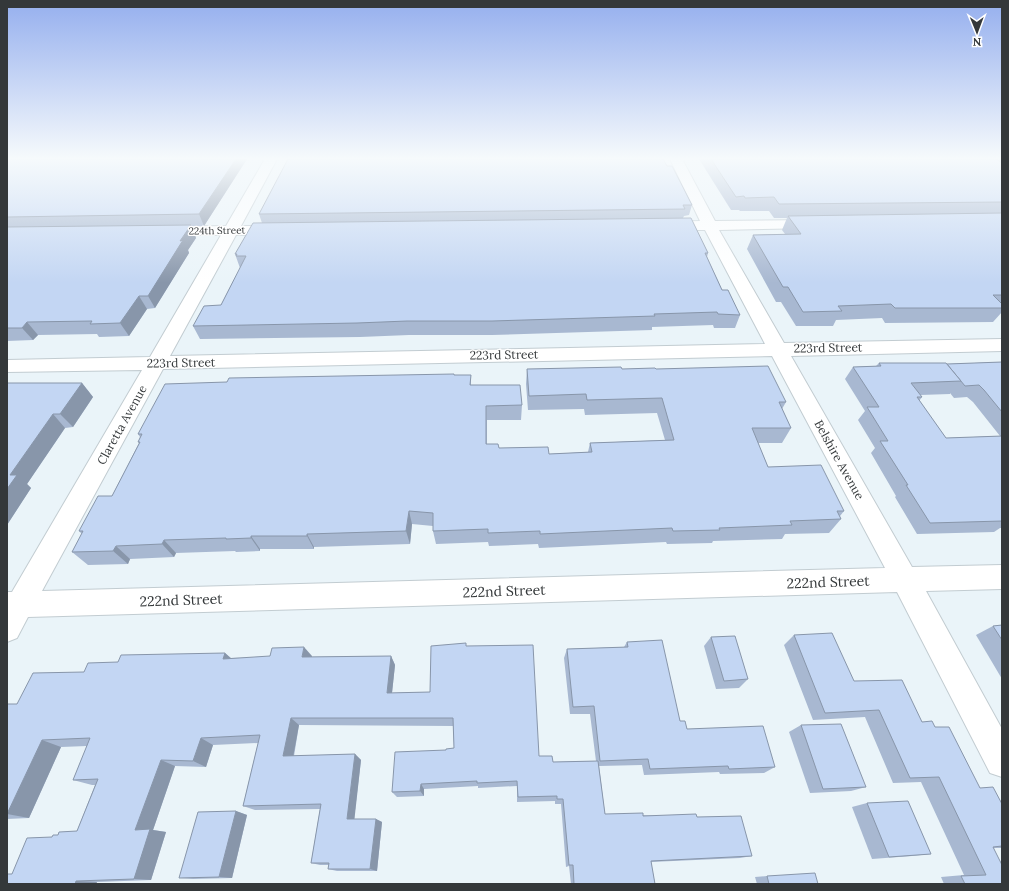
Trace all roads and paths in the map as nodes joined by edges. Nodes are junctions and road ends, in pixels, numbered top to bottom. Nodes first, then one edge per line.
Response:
1 (248, 201) edge
2 (697, 201) edge
3 (829, 224) edge
4 (655, 226) edge
5 (710, 226) junction
6 (295, 229) edge
7 (231, 230) junction
8 (146, 232) edge
9 (1002, 345) edge
10 (779, 349) junction
11 (156, 364) junction
12 (7, 366) edge
13 (1002, 577) edge
14 (905, 580) junction
15 (14, 605) edge
16 (7, 628) edge
17 (1002, 761) edge

1 - 7 street, Claretta Avenue
2 - 5 street, Belshire Avenue
3 - 5 street
4 - 5 street
5 - 10 street, Belshire Avenue
6 - 7 street, 224th Street
7 - 8 street, 224th Street
7 - 11 street, Claretta Avenue
9 - 10 street, 223rd Street
10 - 11 street, 223rd Street
10 - 14 street, Belshire Avenue
11 - 12 street, 223rd Street
11 - 15 street, Claretta Avenue
13 - 14 street, 222nd Street
14 - 15 street, 222nd Street
14 - 17 street, Belshire Avenue
15 - 16 street, Claretta Avenue

